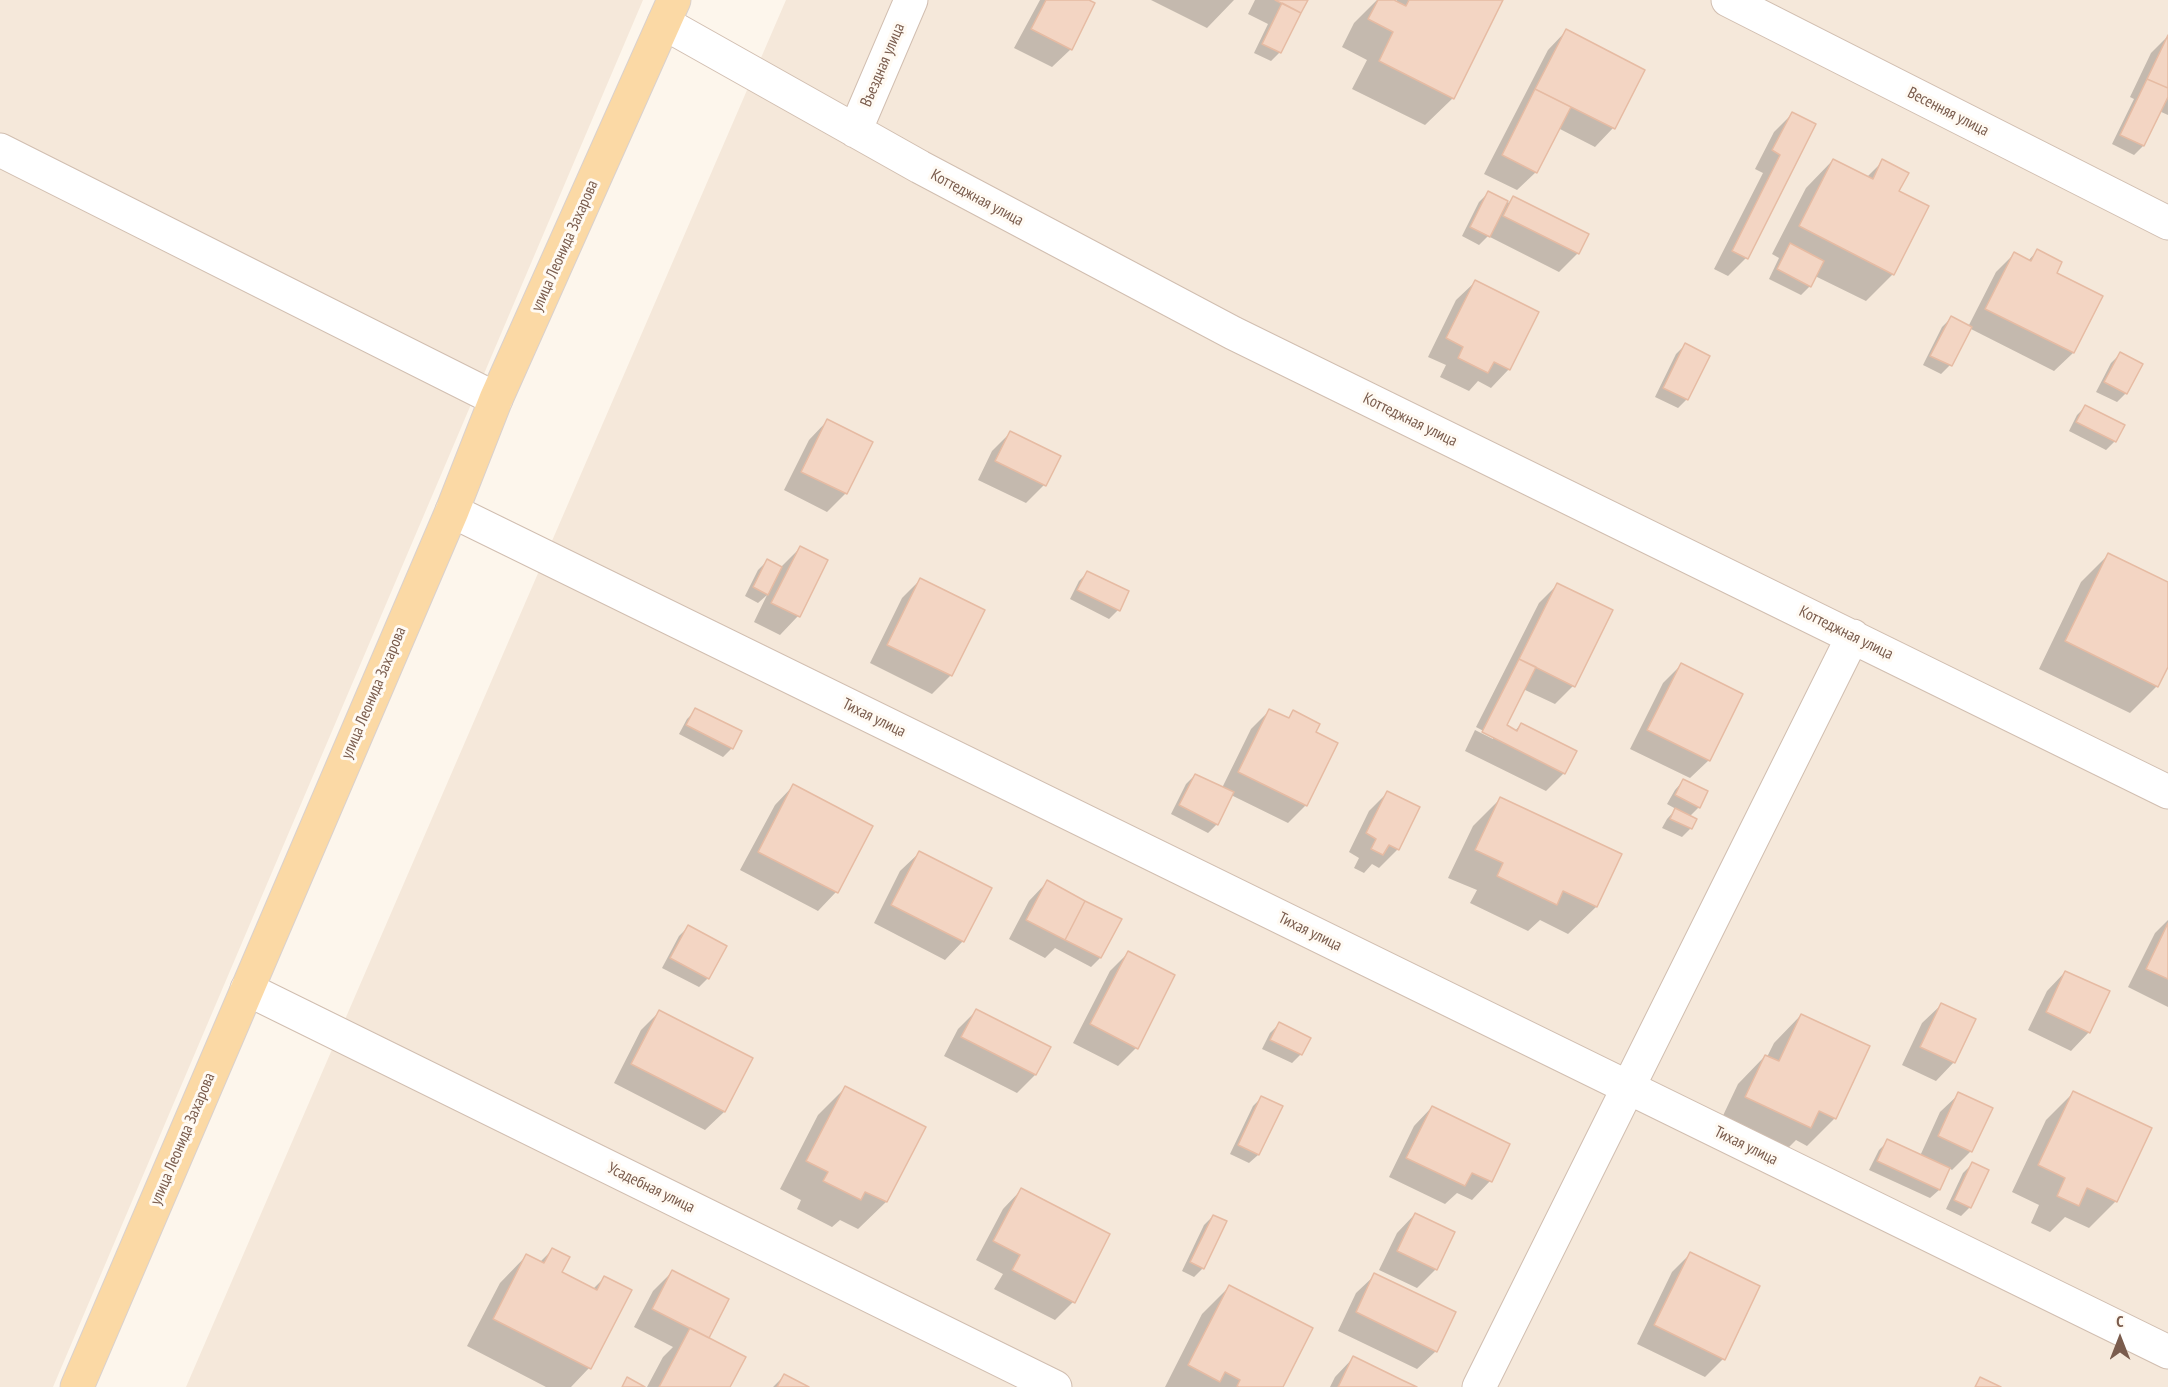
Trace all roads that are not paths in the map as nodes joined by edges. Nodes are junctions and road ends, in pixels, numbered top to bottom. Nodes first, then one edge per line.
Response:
1 (911, 0) edge
2 (1728, 0) edge
3 (669, 11) edge
4 (855, 131) junction
5 (0, 150) edge
6 (2168, 223) edge
7 (496, 399) junction
8 (452, 512) junction
9 (1853, 636) junction
10 (2168, 792) edge
11 (247, 989) junction
12 (1628, 1088) junction
13 (2168, 1352) edge
14 (77, 1387) edge
15 (1055, 1387) edge
16 (1479, 1387) edge

1 - 4 street, Въездная улица
2 - 6 street, Весенняя улица
3 - 4 street, Коттеджная улица
3 - 7 main road, улица Леонида Захарова
4 - 9 street, Коттеджная улица
5 - 7 street
7 - 8 main road, улица Леонида Захарова
8 - 11 main road, улица Леонида Захарова
8 - 12 street, Тихая улица
9 - 10 street, Коттеджная улица
9 - 12 street
11 - 14 main road, улица Леонида Захарова
11 - 15 street, Усадебная улица
12 - 13 street, Тихая улица
12 - 16 street

